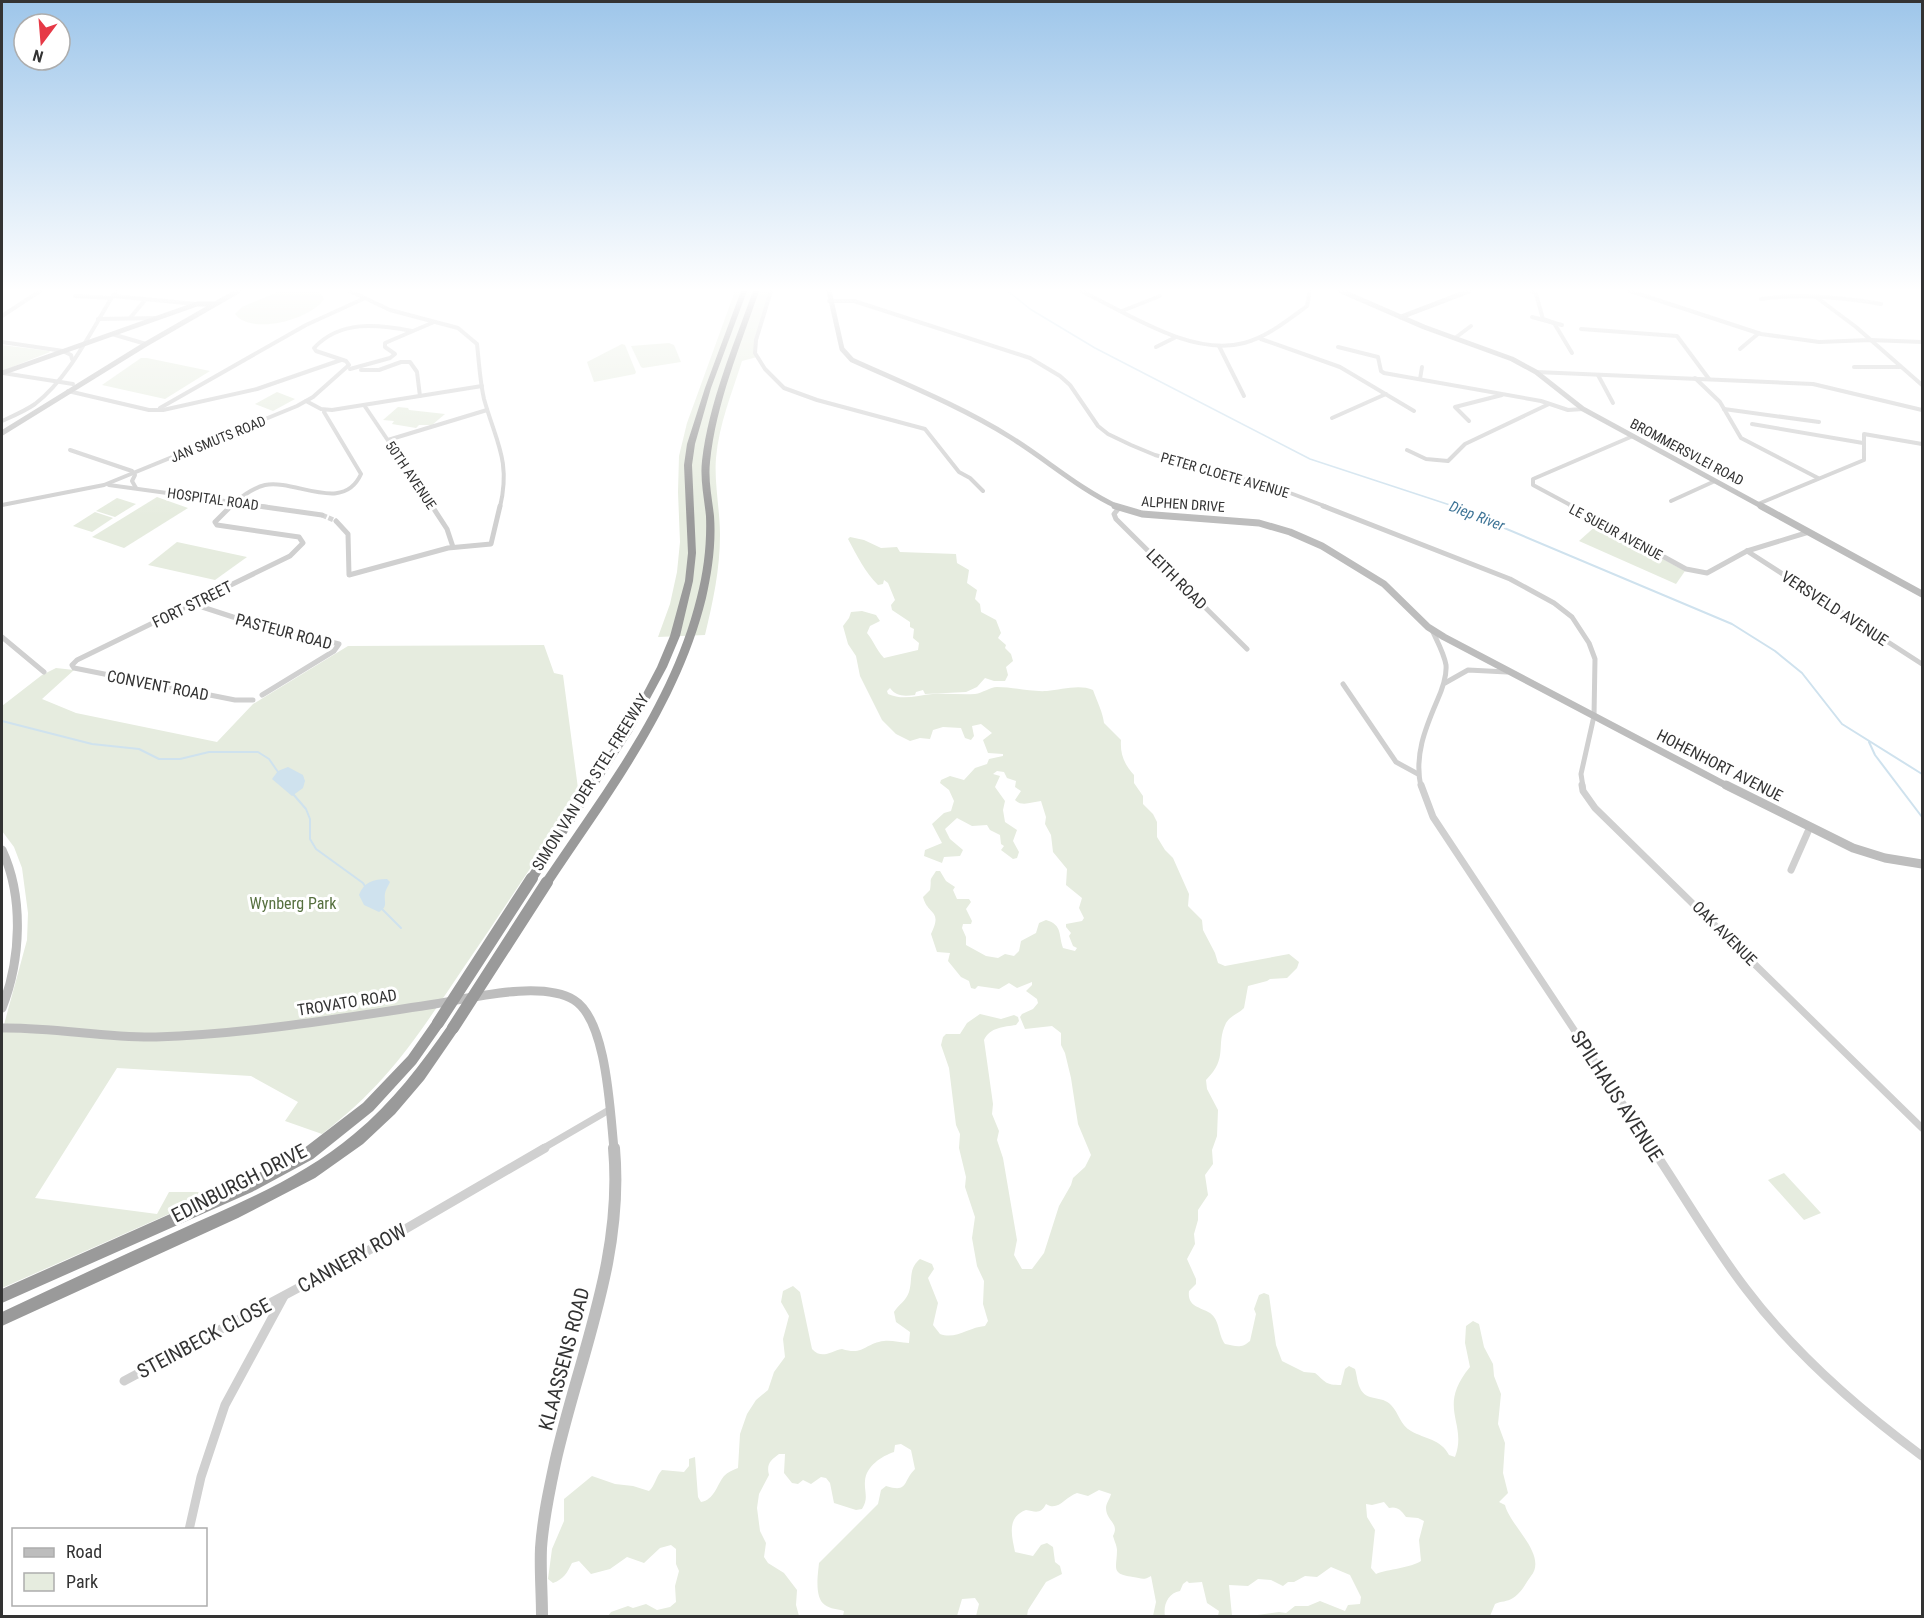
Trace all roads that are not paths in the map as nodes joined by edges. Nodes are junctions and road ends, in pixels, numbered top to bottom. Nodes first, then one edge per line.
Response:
1 (20, 367) edge
2 (66, 367) edge
3 (109, 367) edge
4 (232, 367) edge
5 (322, 367) edge
6 (367, 367) edge
7 (388, 367) edge
8 (413, 367) edge
9 (480, 367) edge
10 (716, 367) edge
11 (732, 367) edge
12 (763, 367) edge
13 (867, 367) edge
14 (1043, 367) edge
15 (1231, 367) edge
16 (1339, 367) edge
17 (1380, 367) edge
18 (1422, 367) dead end
19 (1526, 367) edge
20 (1699, 367) edge
21 (1854, 367) dead end
22 (1900, 367) joint
23 (348, 369) junction
24 (1536, 372) junction
25 (2, 373) edge
26 (1598, 375) junction
27 (1695, 378) junction
28 (1420, 379) junction
29 (1708, 379) junction
30 (56, 381) junction
31 (73, 384) dead end
32 (482, 386) junction
33 (1923, 386) edge
34 (68, 391) junction
35 (316, 394) junction
36 (1386, 394) junction
37 (1504, 395) junction
38 (420, 396) junction
39 (1244, 396) dead end
40 (306, 401) junction
41 (1613, 403) dead end
42 (1549, 404) junction
43 (314, 405) junction
44 (364, 405) junction
45 (297, 406) junction
46 (1583, 409) junction
47 (1724, 409) junction
48 (156, 410) junction
49 (325, 410) junction
50 (487, 410) junction
51 (1414, 411) dead end
52 (1923, 411) edge
53 (1332, 418) dead end
54 (2, 421) edge
55 (1469, 421) dead end
56 (1819, 422) dead end
57 (1752, 424) dead end
58 (2, 433) edge
59 (1633, 436) junction
60 (388, 440) junction
61 (1863, 443) junction
62 (1923, 444) edge
63 (70, 450) dead end
64 (1407, 450) dead end
65 (134, 473) junction
66 (1818, 478) junction
67 (1715, 481) junction
68 (104, 485) junction
69 (136, 488) junction
70 (983, 491) dead end
71 (1671, 501) dead end
72 (237, 503) junction
73 (1758, 504) junction
74 (2, 505) edge
75 (1119, 508) junction
76 (322, 515) tunnel mouth
77 (336, 521) tunnel mouth
78 (1809, 532) junction
79 (453, 547) junction
80 (1747, 551) junction
81 (1923, 594) edge
82 (192, 603) junction
83 (1432, 630) junction
84 (2, 637) edge
85 (1247, 649) dead end
86 (77, 660) joint
87 (1923, 664) edge
88 (44, 672) dead end
89 (1511, 673) junction
90 (1445, 683) junction
91 (1343, 684) dead end
92 (262, 695) dead end
93 (253, 699) dead end
94 (1594, 716) junction
95 (1419, 774) junction
96 (1809, 827) junction
97 (2, 850) edge
98 (1923, 864) edge
99 (1791, 870) dead end
100 (2, 1008) edge
101 (438, 1023) joint
102 (4, 1026) edge
103 (453, 1028) joint
104 (609, 1110) junction
105 (1923, 1128) edge
106 (2, 1296) edge
107 (284, 1296) junction
108 (2, 1319) edge
109 (124, 1381) dead end
110 (1923, 1456) edge
111 (189, 1528) edge
112 (542, 1617) edge

1 - 25 street
2 - 30 street
3 - 34 street
4 - 48 street
5 - 48 street, JAN SMUTS ROAD
6 - 23 street, JAN SMUTS ROAD
7 - 23 street
8 - 38 street
9 - 32 street
10 - 101 highway, SIMON VAN DER STEL FREEWAY, bridge
11 - 103 highway, SIMON VAN DER STEL FREEWAY, bridge
12 - 70 street
13 - 75 street, ALPHEN DRIVE
14 - 94 street, PETER CLOETE AVENUE
15 - 39 street
16 - 36 street
17 - 28 street
18 - 28 street
19 - 24 street, BROMMERSVLEI ROAD
20 - 29 street
21 - 22 street
22 - 33 street
23 - 35 street, JAN SMUTS ROAD
24 - 26 street
24 - 46 street, BROMMERSVLEI ROAD
25 - 30 street
26 - 27 street
26 - 41 street
27 - 29 street
27 - 47 street
28 - 37 street
29 - 52 street
30 - 31 street
30 - 54 street
32 - 38 street
32 - 50 street
34 - 48 street, JAN SMUTS ROAD
34 - 58 street
35 - 40 street, JAN SMUTS ROAD
35 - 43 street
36 - 51 street
36 - 53 street
37 - 42 street
37 - 55 street
38 - 44 street
40 - 43 street
40 - 45 street, JAN SMUTS ROAD
42 - 46 street
42 - 64 street
43 - 45 street
43 - 49 street
44 - 49 street
44 - 60 street, 50TH AVENUE
45 - 65 street, JAN SMUTS ROAD
46 - 59 street, BROMMERSVLEI ROAD
47 - 56 street
47 - 66 street
49 - 72 street
50 - 60 street
50 - 79 street
57 - 61 street
59 - 67 street, BROMMERSVLEI ROAD
59 - 80 street, LE SUEUR AVENUE
60 - 79 street, 50TH AVENUE
61 - 62 street
61 - 66 street
63 - 65 street
65 - 68 street, JAN SMUTS ROAD
65 - 69 street
66 - 73 street
67 - 71 street
67 - 73 street, BROMMERSVLEI ROAD
68 - 69 street, HOSPITAL ROAD
68 - 74 street, JAN SMUTS ROAD
69 - 72 street, HOSPITAL ROAD
72 - 76 street, HOSPITAL ROAD
72 - 82 street, FORT STREET
73 - 78 street, BROMMERSVLEI ROAD
75 - 83 street, ALPHEN DRIVE
75 - 85 street, LEITH ROAD
77 - 79 street
78 - 80 street, LE SUEUR AVENUE
78 - 81 street, BROMMERSVLEI ROAD
80 - 87 street, VERSVELD AVENUE
82 - 86 street, FORT STREET
82 - 92 street, PASTEUR ROAD
83 - 89 street, ALPHEN DRIVE
83 - 90 street, SPILHAUS AVENUE
84 - 88 street
86 - 93 street, CONVENT ROAD
89 - 90 street
89 - 94 street, HOHENHORT AVENUE
90 - 95 street, SPILHAUS AVENUE
91 - 95 street
94 - 96 street, HOHENHORT AVENUE
94 - 105 street, OAK AVENUE
95 - 110 street, SPILHAUS AVENUE
96 - 98 street, HOHENHORT AVENUE
96 - 99 street
97 - 100 street
101 - 106 highway, EDINBURGH DRIVE
102 - 104 street, TROVATO ROAD
103 - 108 highway, EDINBURGH DRIVE
104 - 107 street, CANNERY ROW
104 - 112 street, KLAASSENS ROAD
107 - 109 street, STEINBECK CLOSE
107 - 111 street, CANNERY ROW

